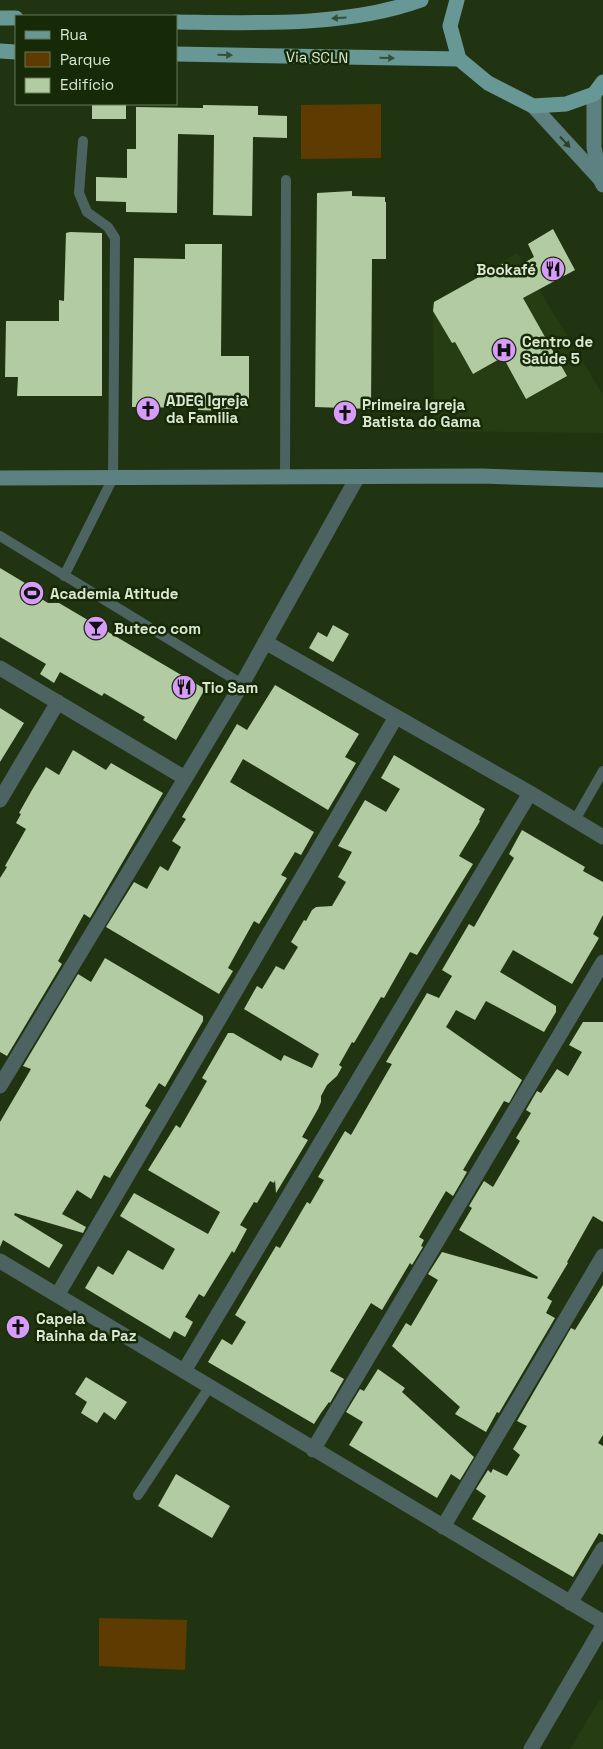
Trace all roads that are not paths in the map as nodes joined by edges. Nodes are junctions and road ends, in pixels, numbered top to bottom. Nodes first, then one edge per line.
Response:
1 (421, 0) edge
2 (457, 0) edge
3 (0, 18) edge
4 (15, 18) edge
5 (178, 22) edge
6 (0, 51) edge
7 (15, 52) edge
8 (178, 54) edge
9 (459, 59) junction
10 (598, 88) edge
11 (533, 106) junction
12 (83, 141) dead end
13 (286, 180) dead end
14 (601, 182) edge
15 (285, 477) junction
16 (0, 478) edge
17 (113, 478) junction
18 (357, 478) junction
19 (603, 480) edge
20 (0, 536) edge
21 (64, 576) junction
22 (265, 642) junction
23 (0, 668) edge
24 (242, 684) junction
25 (58, 702) junction
26 (396, 717) junction
27 (603, 771) edge
28 (185, 778) junction
29 (530, 793) junction
30 (0, 800) edge
31 (575, 820) junction
32 (603, 836) edge
33 (603, 962) edge
34 (0, 1086) edge
35 (603, 1256) edge
36 (0, 1261) edge
37 (58, 1294) junction
38 (184, 1371) junction
39 (210, 1386) junction
40 (313, 1450) junction
41 (138, 1495) dead end
42 (443, 1527) junction
43 (603, 1549) edge
44 (570, 1603) junction
45 (603, 1622) edge
46 (603, 1626) edge
47 (532, 1749) edge

1 -> 5 main road
2 - 9 main road
3 - 4 main road
6 - 7 main road
8 -> 9 main road, Via SCLN
9 - 11 main road
10 - 11 main road
10 - 14 street
11 -> 14 street
12 - 17 lane
13 - 15 lane
15 - 17 street
15 - 18 street
16 - 17 street
17 - 21 lane
18 - 19 street
18 - 22 street
20 - 21 lane
21 - 24 lane
22 - 24 street
22 - 26 street
23 - 25 street
24 - 28 street
25 - 28 street
25 - 30 street
26 - 29 street
26 - 37 street
27 - 31 lane
28 - 34 street
29 - 31 street
29 - 38 street
31 - 32 street
33 - 40 street
35 - 42 street
36 - 37 street
37 - 38 street
38 - 39 street
39 - 40 street
39 - 41 lane
40 - 42 street
42 - 44 street
43 - 44 street
44 - 45 street
46 - 47 street

